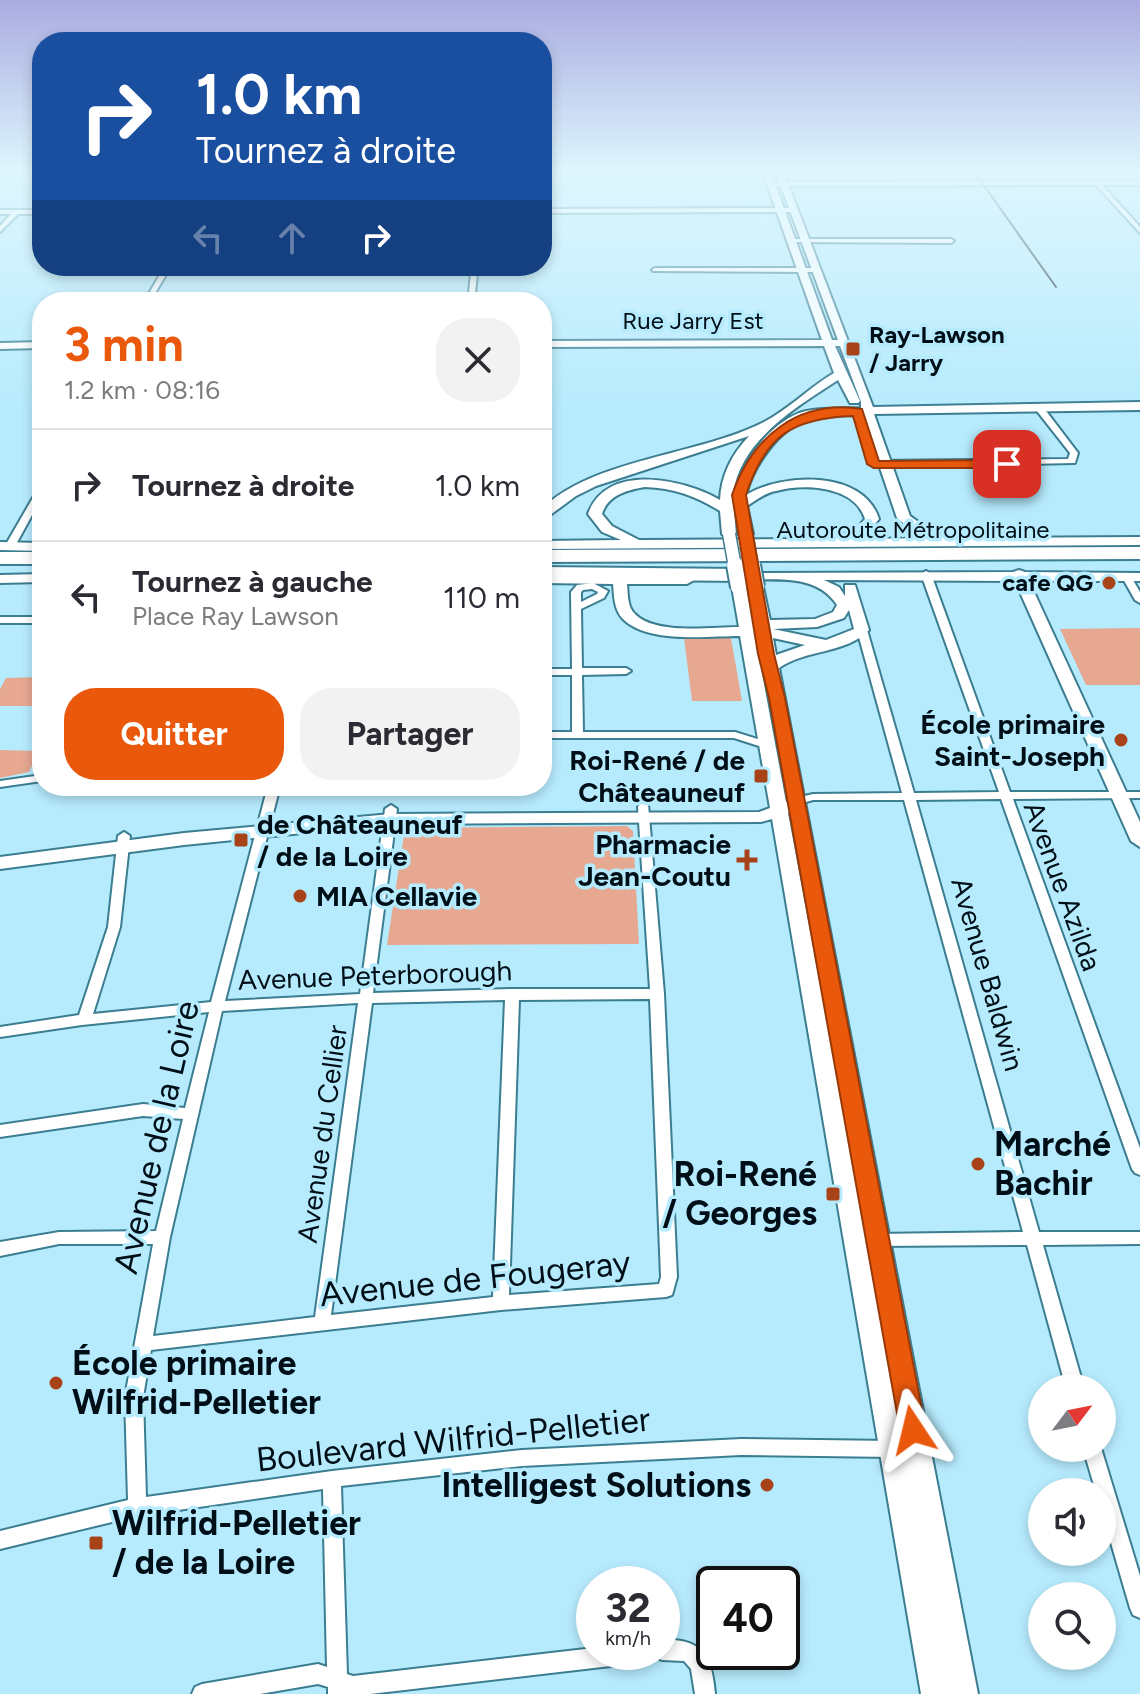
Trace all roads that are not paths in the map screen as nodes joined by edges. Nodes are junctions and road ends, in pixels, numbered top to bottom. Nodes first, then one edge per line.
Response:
1 (795, 252) edge
2 (810, 252) edge
3 (655, 270) dead end
4 (802, 270) junction
5 (817, 270) junction
6 (813, 301) junction
7 (828, 301) junction
8 (828, 343) junction
9 (845, 343) junction
10 (552, 344) edge
11 (32, 345) edge
12 (0, 346) edge
13 (840, 374) junction
14 (1040, 409) junction
15 (1140, 409) edge
16 (862, 412) junction
17 (767, 425) junction
18 (878, 464) junction
19 (741, 504) junction
20 (32, 505) edge
21 (552, 506) edge
22 (725, 509) junction
23 (1140, 541) edge
24 (649, 543) junction
25 (828, 543) junction
26 (963, 543) junction
27 (903, 544) junction
28 (32, 548) edge
29 (3, 550) edge
30 (1140, 552) edge
31 (32, 556) edge
32 (552, 558) edge
33 (552, 559) edge
34 (552, 559) edge
35 (552, 560) edge
36 (0, 568) edge
37 (32, 568) edge
38 (1136, 572) edge
39 (926, 574) junction
40 (1019, 574) junction
41 (798, 575) junction
42 (847, 575) junction
43 (32, 578) edge
44 (0, 579) edge
45 (552, 579) edge
46 (620, 580) junction
47 (745, 583) junction
48 (1140, 600) edge
49 (759, 605) junction
50 (577, 607) dead end
51 (0, 620) edge
52 (32, 620) edge
53 (794, 624) junction
54 (756, 629) junction
55 (862, 630) junction
56 (822, 644) junction
57 (771, 666) junction
58 (626, 671) dead end
59 (552, 672) edge
60 (578, 672) junction
61 (552, 735) edge
62 (578, 735) junction
63 (766, 745) junction
64 (32, 777) edge
65 (0, 784) edge
66 (1005, 795) junction
67 (1118, 795) junction
68 (1140, 795) edge
69 (271, 796) edge
70 (909, 797) junction
71 (784, 806) junction
72 (644, 812) junction
73 (391, 814) junction
74 (264, 825) junction
75 (124, 841) junction
76 (1140, 841) edge
77 (0, 853) edge
78 (0, 863) edge
79 (512, 994) junction
80 (657, 994) junction
81 (367, 996) junction
82 (219, 1003) junction
83 (85, 1017) junction
84 (0, 1032) edge
85 (191, 1114) junction
86 (0, 1131) edge
87 (1140, 1169) edge
88 (162, 1237) junction
89 (1140, 1238) edge
90 (1034, 1239) junction
91 (867, 1240) junction
92 (0, 1249) edge
93 (501, 1303) junction
94 (322, 1323) junction
95 (143, 1344) junction
96 (1071, 1374) edge
97 (905, 1449) junction
98 (1096, 1462) edge
99 (332, 1479) junction
100 (137, 1507) junction
101 (0, 1540) edge
102 (1140, 1608) edge
103 (680, 1649) edge
104 (576, 1660) edge
105 (338, 1688) edge
106 (202, 1694) edge
107 (705, 1694) edge
108 (936, 1694) edge
109 (963, 1694) edge

1 - 4 street
2 - 5 street
3 - 4 street
4 - 5 street
4 - 6 street
5 - 7 street
6 - 7 street
6 - 8 street
7 - 9 street
8 - 9 street, Rue Jarry Est
8 - 10 street, Rue Jarry Est
8 - 13 street
9 - 16 street
11 - 12 street
13 - 16 street
13 - 17 street
14 - 15 street
14 - 16 street
14 - 18 street
16 - 18 street
16 - 19 street
17 - 21 street
17 - 22 street
18 - 26 street
18 - 27 street
19 - 25 street
19 - 47 street, bridge
20 - 29 street
22 - 24 street
22 - 47 street, bridge
23 - 26 street
24 - 25 street
24 - 32 highway
25 - 27 street
26 - 27 street
28 - 29 street
29 - 31 highway
30 - 33 highway, Autoroute Métropolitaine
34 - 38 highway, Autoroute Métropolitaine
35 - 47 highway
36 - 37 highway
38 - 40 street
38 - 48 street
39 - 40 street
39 - 42 street
39 - 66 street, Avenue Azilda
40 - 67 street
41 - 42 street
41 - 47 street
41 - 53 street
42 - 55 street, Avenue Baldwin
43 - 44 street
45 - 46 street
46 - 47 street
46 - 54 street
47 - 49 street
47 - 54 street
49 - 53 street
49 - 54 street
50 - 60 street
51 - 52 street
53 - 54 street
54 - 56 street
54 - 57 street
54 - 63 street
55 - 56 street
55 - 70 street, Avenue Baldwin
56 - 57 street
57 - 71 street
58 - 60 street
59 - 60 street
60 - 62 street
61 - 62 street
62 - 63 street
63 - 71 street
64 - 65 street
66 - 67 street
66 - 70 street
66 - 87 street, Avenue Azilda
67 - 68 street
67 - 76 street
69 - 74 street, Avenue de la Loire
70 - 71 street
70 - 90 street, Avenue Baldwin
71 - 72 street
71 - 91 street
72 - 73 street
72 - 80 street, Avenue de Fougeray
73 - 74 street
73 - 81 street, Avenue du Cellier
74 - 75 street
74 - 82 street, Avenue de la Loire
75 - 77 street
75 - 78 street
75 - 83 street
79 - 80 street, Avenue Peterborough
79 - 81 street, Avenue Peterborough
79 - 93 street
80 - 93 street, Avenue de Fougeray
81 - 82 street, Avenue Peterborough
81 - 94 street, Avenue du Cellier
82 - 83 street, Avenue Peterborough
82 - 85 street, Avenue de la Loire
83 - 84 street, Avenue Peterborough
85 - 86 street
85 - 88 street, Avenue de la Loire
88 - 92 street
88 - 95 street, Avenue de la Loire
89 - 90 street
90 - 91 street
90 - 96 street, Avenue Baldwin
91 - 97 street
93 - 94 street, Avenue de Fougeray
94 - 95 street, Avenue de Fougeray
95 - 100 street, Avenue de la Loire
97 - 99 street, Boulevard Wilfrid-Pelletier
97 - 108 street
97 - 109 street
98 - 102 street
99 - 100 street, Boulevard Wilfrid-Pelletier
99 - 105 street
100 - 101 street, Boulevard Wilfrid-Pelletier
103 - 107 street
104 - 105 street
105 - 106 street

